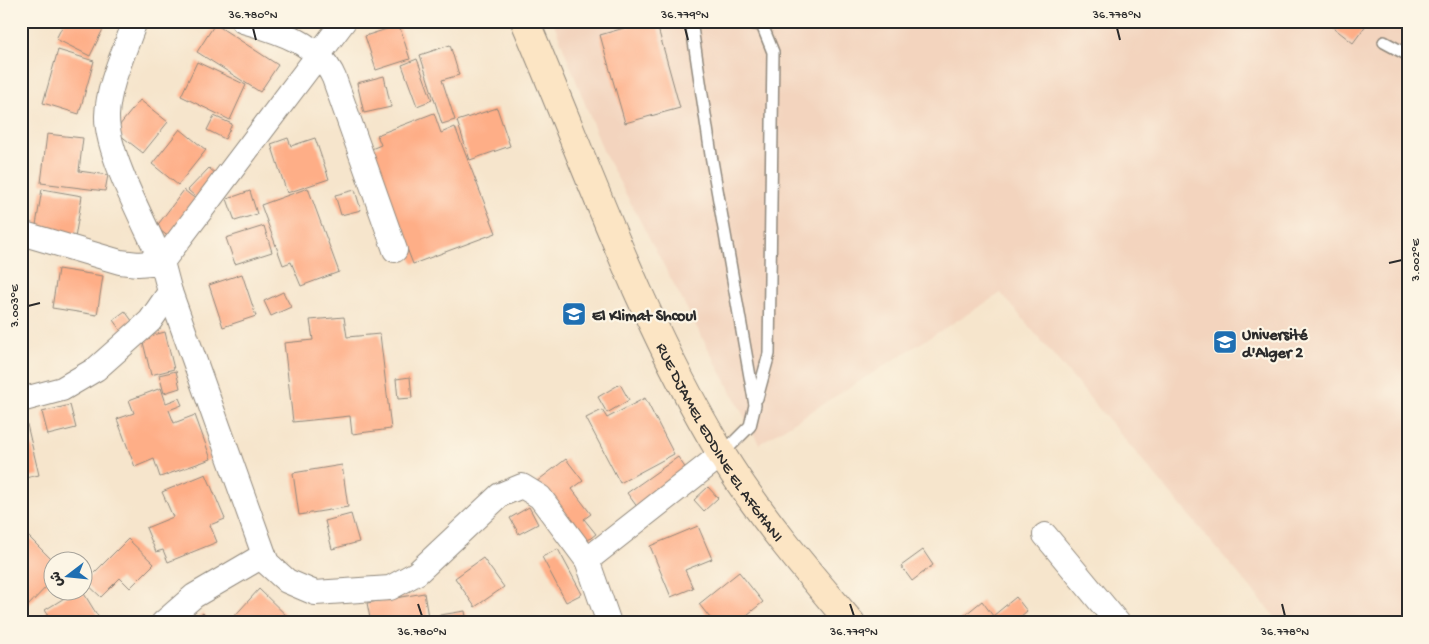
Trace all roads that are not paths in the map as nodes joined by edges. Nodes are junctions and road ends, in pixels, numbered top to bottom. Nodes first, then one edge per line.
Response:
1 (135, 21) edge
2 (243, 21) edge
3 (344, 21) edge
4 (525, 21) edge
5 (692, 21) edge
6 (738, 21) edge
7 (1384, 42) dead end
8 (319, 54) junction
9 (1408, 55) edge
10 (21, 233) edge
11 (395, 250) dead end
12 (162, 262) junction
13 (170, 292) junction
14 (21, 400) edge
15 (755, 405) junction
16 (722, 454) junction
17 (1045, 535) dead end
18 (264, 554) junction
19 (587, 560) junction
20 (163, 623) edge
21 (609, 623) edge
22 (851, 623) edge
23 (1118, 623) edge

1 - 12 street
2 - 8 street
3 - 8 street
4 - 16 main road, RUE DJAMEL EDDINE EL AFGHANI
5 - 15 lane
6 - 15 lane
7 - 9 lane
8 - 11 street
8 - 12 street
10 - 12 street
12 - 13 street
13 - 14 street
13 - 18 street
15 - 16 lane
16 - 19 street
16 - 22 main road, RUE DJAMEL EDDINE EL AFGHANI
17 - 23 street
18 - 19 street
18 - 20 street
19 - 21 street

